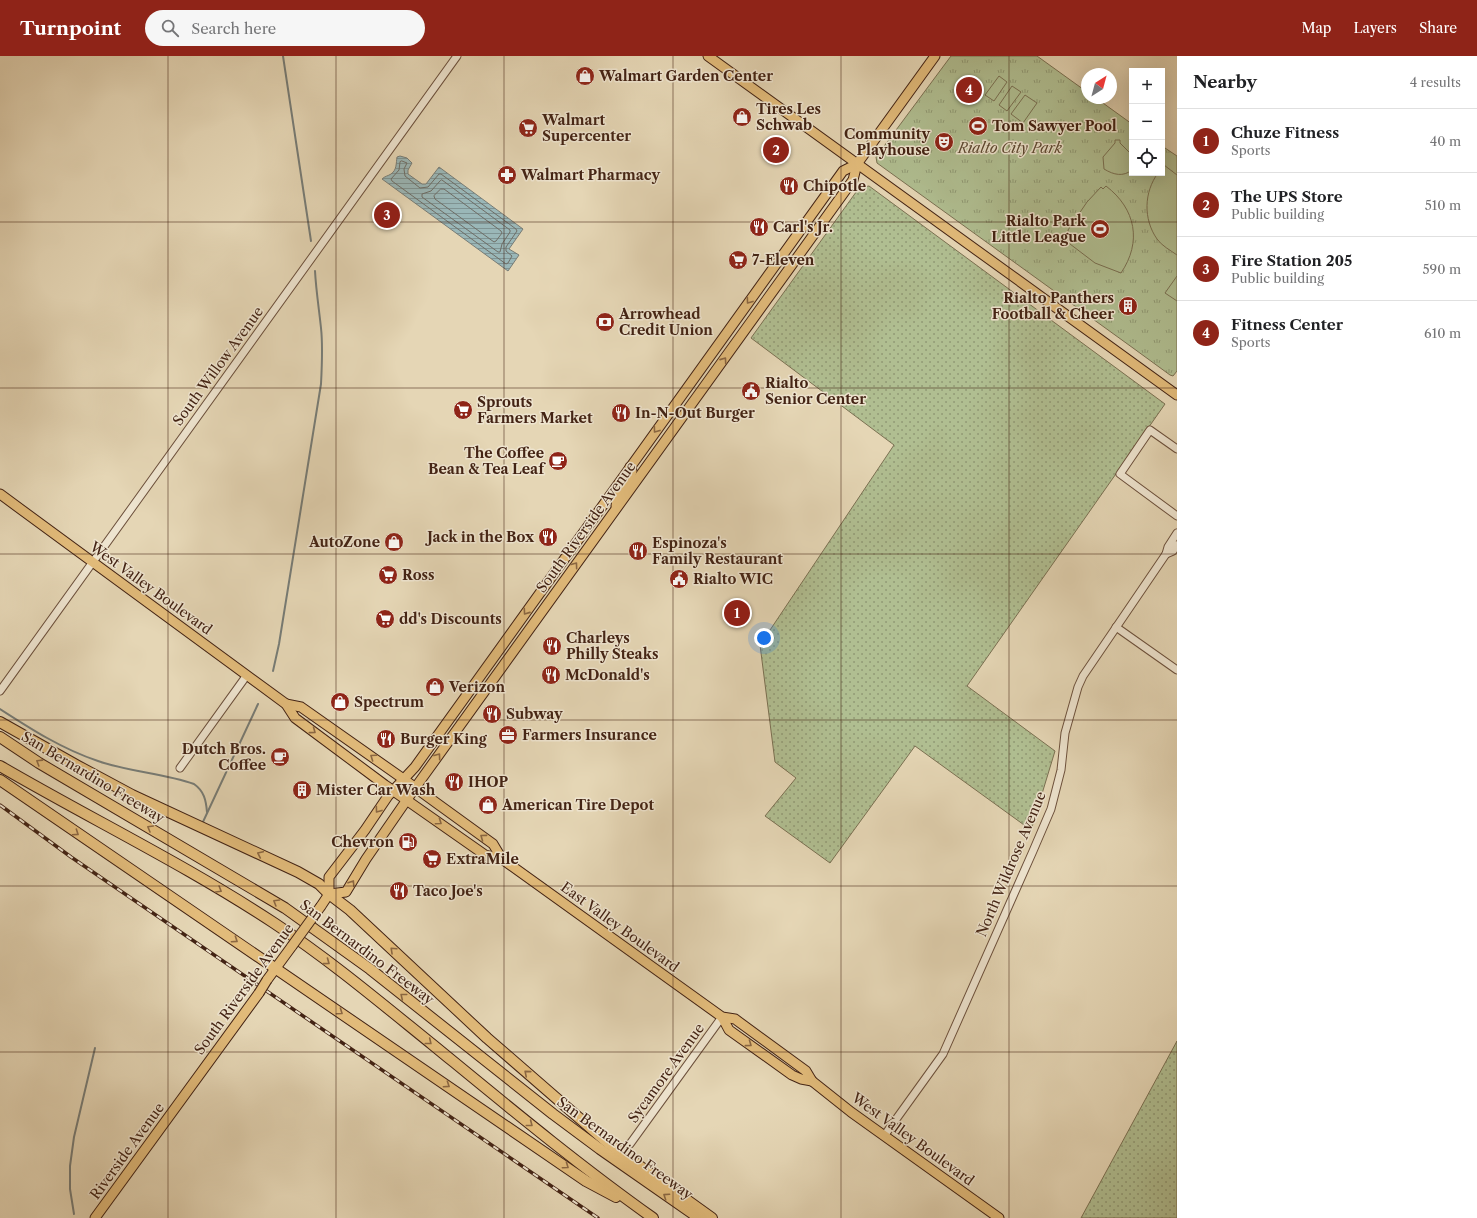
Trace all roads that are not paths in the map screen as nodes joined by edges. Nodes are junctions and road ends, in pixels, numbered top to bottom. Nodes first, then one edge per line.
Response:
1 (457, 56) edge
2 (708, 56) edge
3 (935, 56) edge
4 (857, 164) junction
5 (1176, 392) edge
6 (1177, 449) edge
7 (630, 467) junction
8 (0, 494) edge
9 (616, 510) junction
10 (1177, 516) edge
11 (1177, 533) edge
12 (1177, 545) edge
13 (1166, 554) junction
14 (93, 563) junction
15 (1116, 627) junction
16 (1177, 670) edge
17 (247, 675) junction
18 (0, 691) edge
19 (286, 704) junction
20 (0, 722) edge
21 (0, 737) edge
22 (0, 766) edge
23 (180, 768) dead end
24 (0, 780) edge
25 (410, 784) junction
26 (393, 791) junction
27 (404, 798) junction
28 (502, 859) junction
29 (329, 894) junction
30 (276, 968) junction
31 (722, 1017) junction
32 (181, 1100) joint
33 (884, 1136) junction
34 (630, 1144) dead end
35 (644, 1212) junction
36 (95, 1218) edge
37 (653, 1218) edge
38 (699, 1218) edge
39 (712, 1218) edge
40 (999, 1218) edge

1 - 14 street, South Willow Avenue
2 - 4 main road
3 - 4 main road, South Riverside Avenue
4 - 5 main road
4 -> 7 main road, South Riverside Avenue
9 -> 4 main road, South Riverside Avenue
6 - 10 street
7 - 9 main road
7 -> 25 main road, South Riverside Avenue
8 - 14 main road, West Valley Boulevard
25 -> 9 main road, South Riverside Avenue
11 - 13 street, North Wildrose Avenue
12 - 13 street, North Wildrose Avenue
13 - 15 street, North Wildrose Avenue
14 - 17 main road, West Valley Boulevard
14 - 18 street, South Willow Avenue
15 - 16 street
15 - 33 street, North Wildrose Avenue
17 - 19 main road, West Valley Boulevard
17 - 23 street
25 -> 19 main road, West Valley Boulevard
19 -> 26 main road, West Valley Boulevard
29 -> 20 highway
38 -> 21 highway, San Bernardino Freeway
22 -> 35 highway
24 -> 30 highway
25 - 26 main road, South Riverside Avenue
25 - 27 main road, South Riverside Avenue
28 -> 25 main road, East Valley Boulevard
26 - 27 main road, West Valley Boulevard
26 -> 29 main road, South Riverside Avenue
27 -> 28 main road, East Valley Boulevard
29 -> 27 main road, South Riverside Avenue
28 - 31 main road, East Valley Boulevard
29 - 30 main road, South Riverside Avenue, bridge
39 -> 29 highway
30 - 32 main road, South Riverside Avenue, bridge
30 -> 35 highway
31 - 33 main road, West Valley Boulevard
31 - 34 street, Sycamore Avenue
32 - 36 main road, Riverside Avenue
33 - 40 main road, West Valley Boulevard
35 - 37 highway

